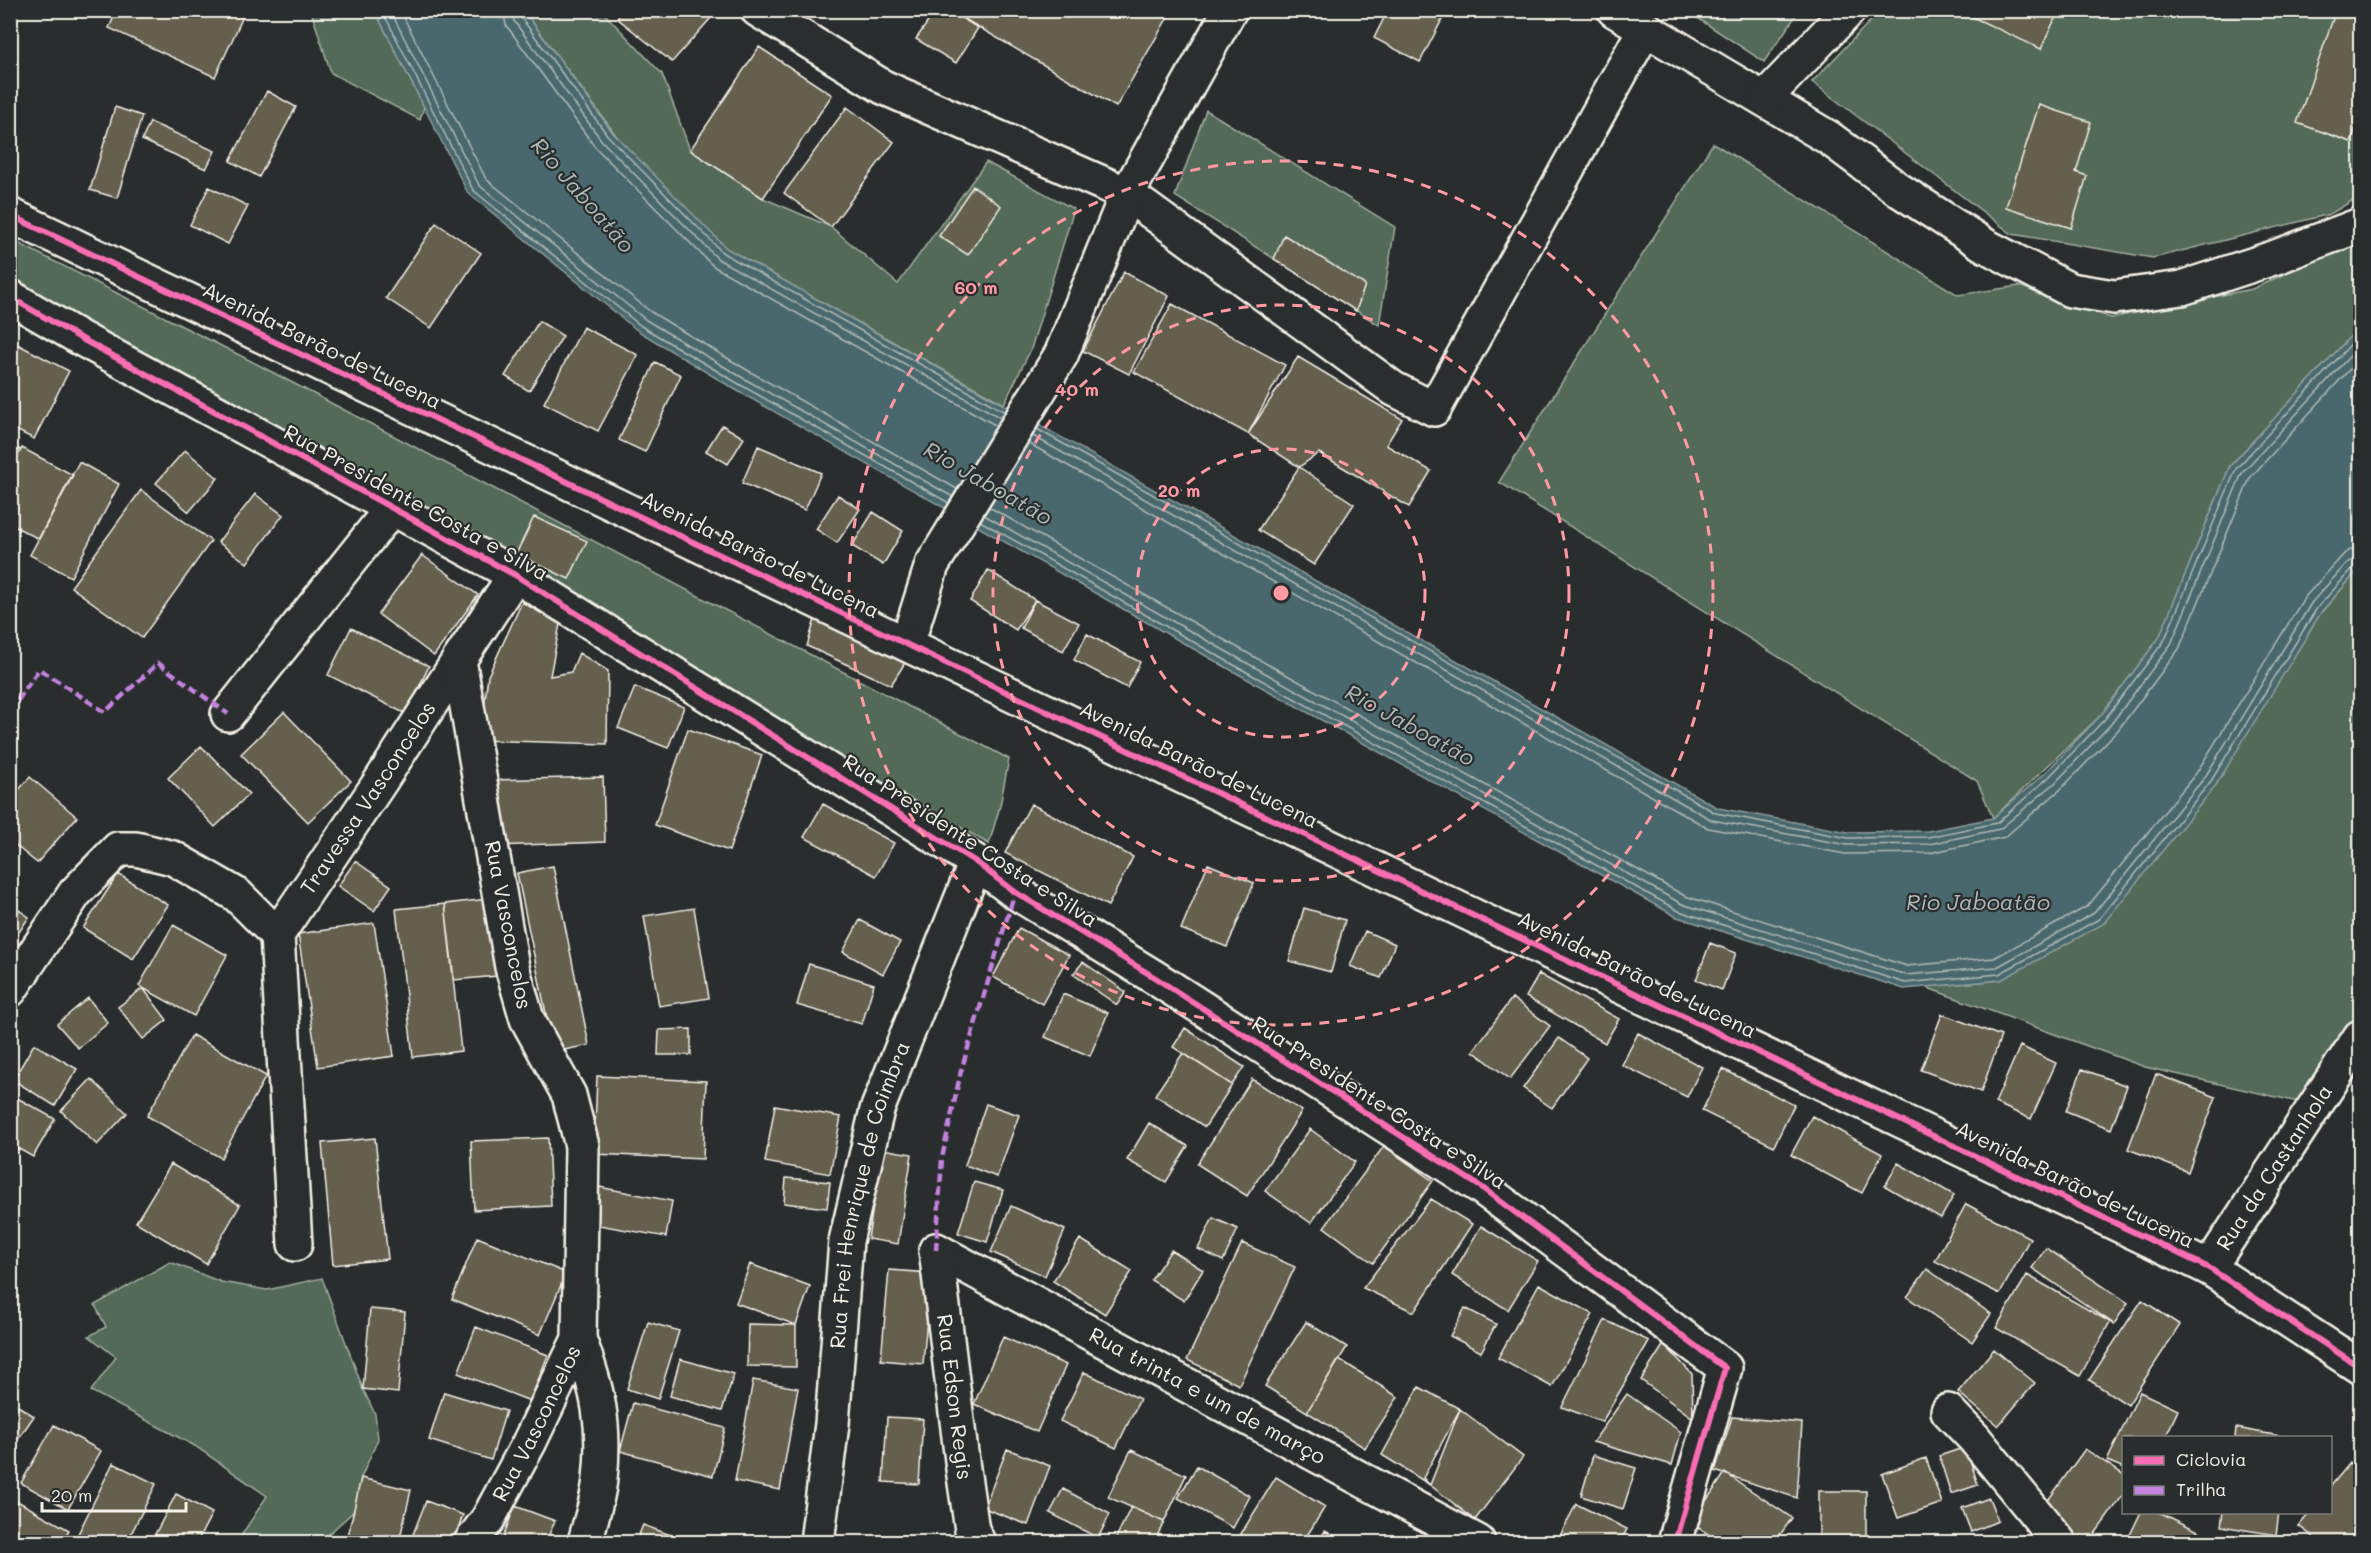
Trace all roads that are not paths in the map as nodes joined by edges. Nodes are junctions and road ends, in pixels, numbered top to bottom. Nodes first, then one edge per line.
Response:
1 (758, 10) edge
2 (1230, 10) edge
3 (1614, 10) edge
4 (1849, 10) edge
5 (1645, 28) junction
6 (1765, 98) junction
7 (1127, 194) junction
8 (10, 215) edge
9 (2361, 225) edge
10 (10, 297) edge
11 (392, 508) junction
12 (515, 575) junction
13 (907, 644) junction
14 (459, 660) junction
15 (228, 714) dead end
16 (976, 862) junction
17 (277, 934) junction
18 (10, 990) edge
19 (2361, 1037) edge
20 (295, 1244) dead end
21 (936, 1250) joint
22 (2209, 1268) junction
23 (579, 1339) junction
24 (2361, 1367) edge
25 (1948, 1412) dead end
26 (471, 1542) edge
27 (585, 1542) edge
28 (818, 1542) edge
29 (978, 1542) edge
30 (1478, 1542) edge
31 (1675, 1542) edge
32 (2059, 1542) edge

1 - 7 street
2 - 7 street
3 - 5 street
4 - 6 street
5 - 6 street
5 - 7 street
6 - 9 street
7 - 13 street
8 - 13 street, Avenida Barão de Lucena
10 - 11 street, Rua Presidente Costa e Silva
11 - 12 street, Rua Presidente Costa e Silva
11 - 15 street
12 - 14 street
12 - 16 street, Rua Presidente Costa e Silva
13 - 22 street, Avenida Barão de Lucena
14 - 17 street, Travessa Vasconcelos
14 - 23 street, Rua Vasconcelos
16 - 28 street, Rua Frei Henrique de Coimbra
16 - 31 street, Rua Presidente Costa e Silva
17 - 18 street
17 - 20 street
19 - 22 street, Rua da Castanhola
21 - 29 street, Rua Edson Regis
21 - 30 street, Rua trinta e um de março
22 - 24 street, Avenida Barão de Lucena
23 - 26 street, Rua Vasconcelos
23 - 27 street
25 - 32 street

